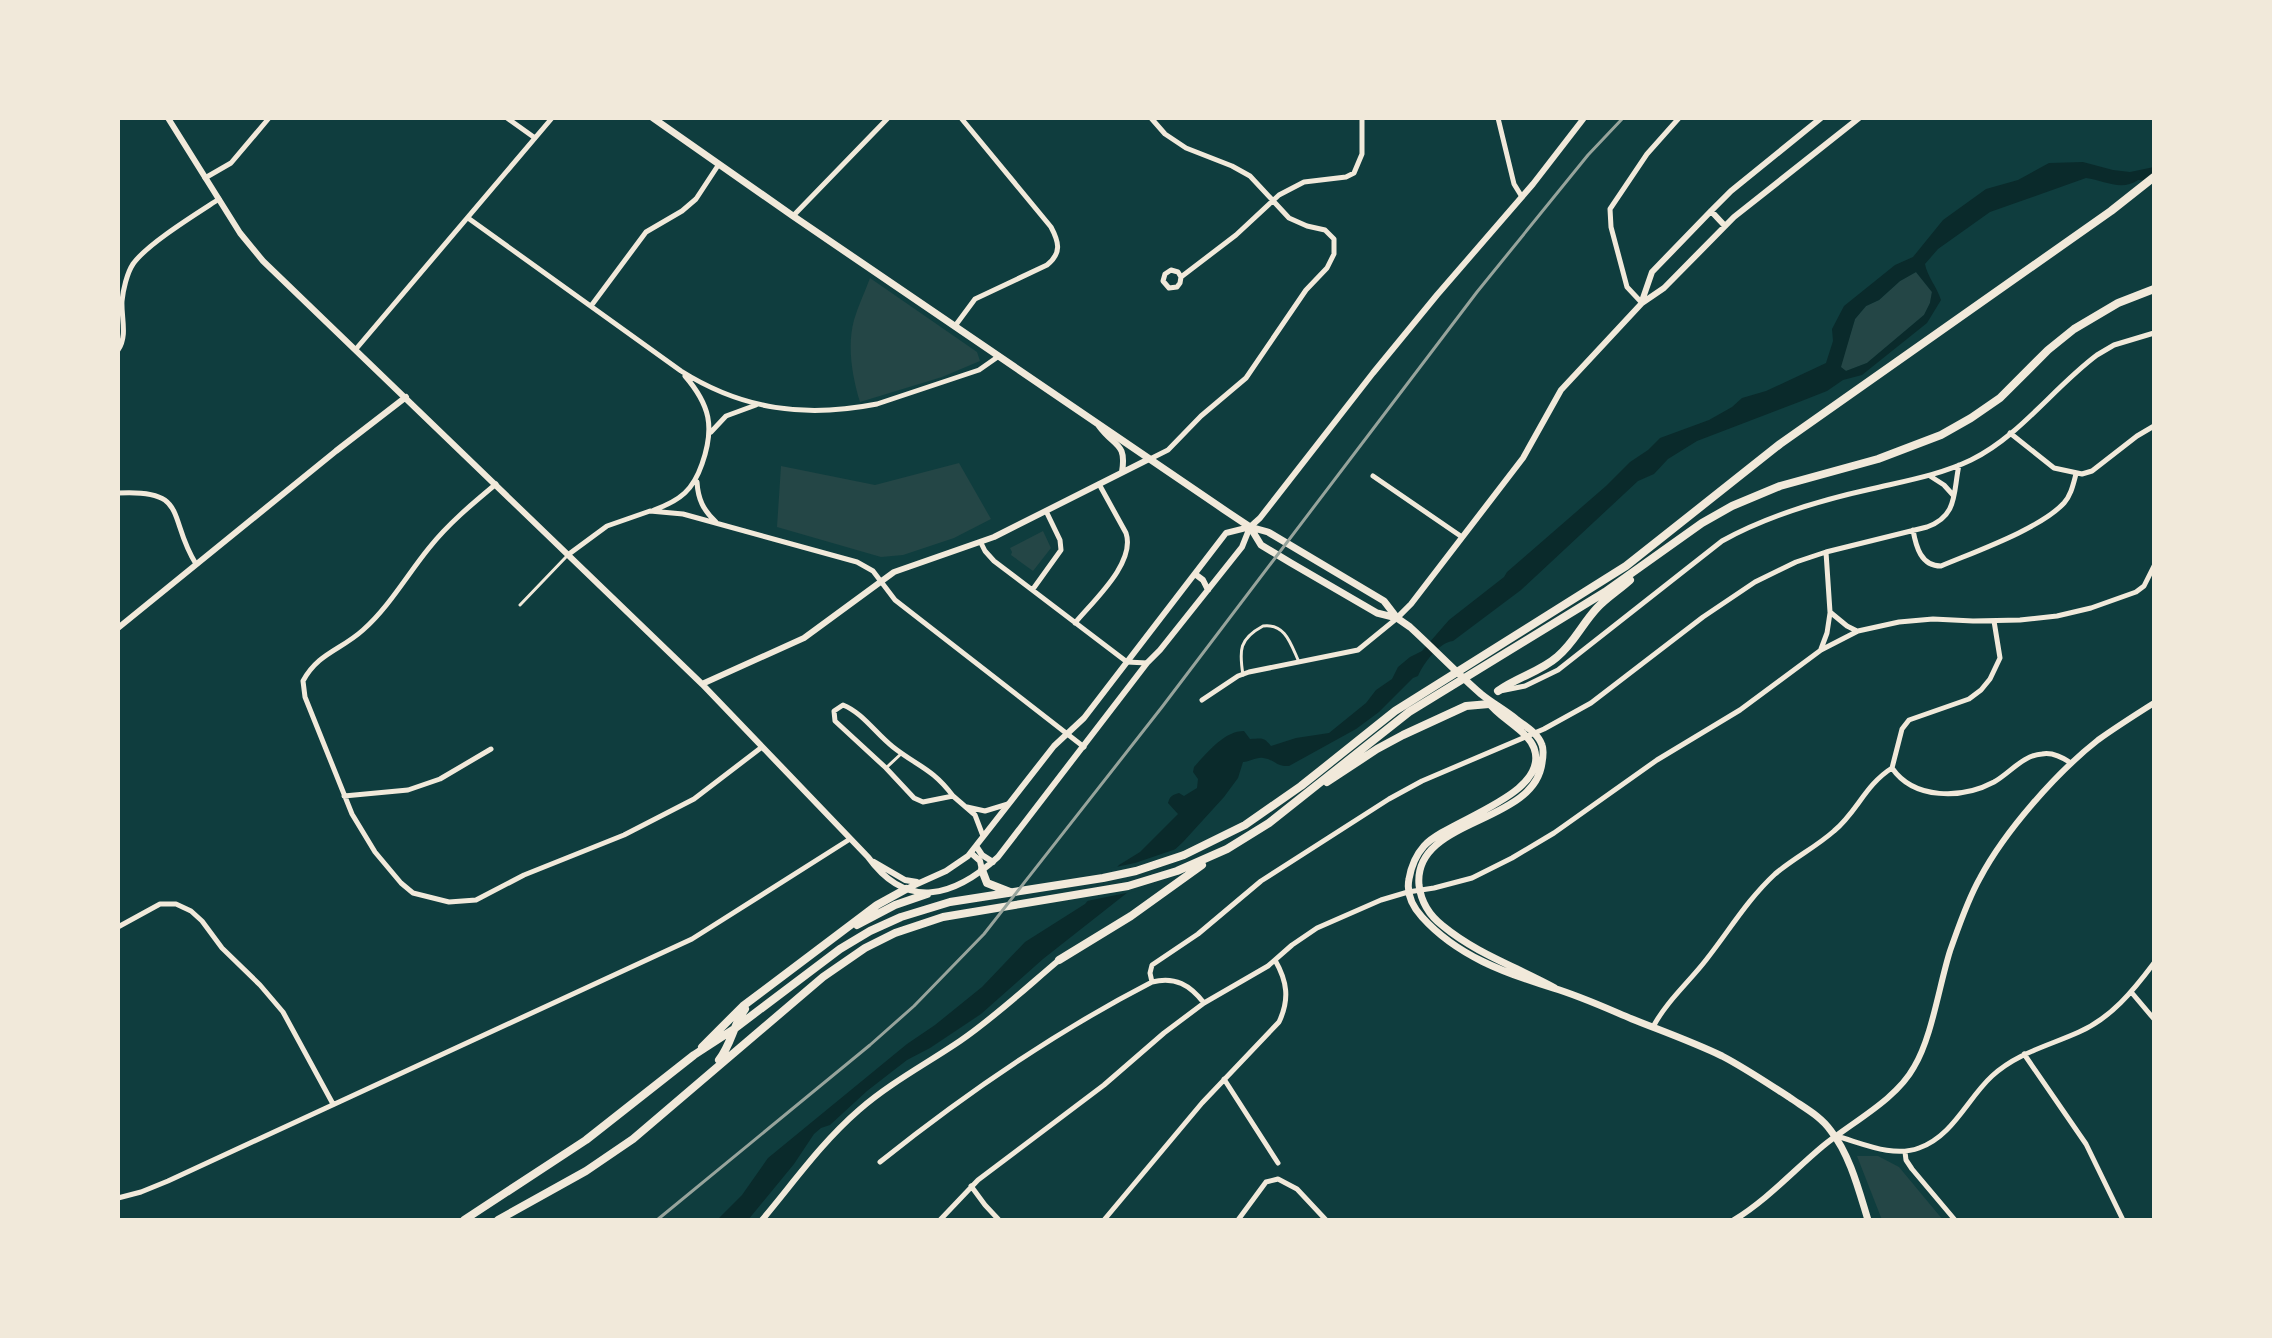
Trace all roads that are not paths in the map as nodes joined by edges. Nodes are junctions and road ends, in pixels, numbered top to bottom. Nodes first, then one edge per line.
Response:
1 (168, 118) edge
2 (269, 118) edge
3 (507, 118) edge
4 (552, 118) edge
5 (653, 118) edge
6 (888, 118) edge
7 (961, 118) edge
8 (1151, 118) edge
9 (1362, 118) edge
10 (1498, 118) edge
11 (1584, 118) edge
12 (1679, 118) edge
13 (1821, 118) edge
14 (1859, 118) edge
15 (535, 138) junction
16 (719, 164) junction
17 (2154, 177) edge
18 (205, 178) junction
19 (1522, 197) junction
20 (219, 199) junction
21 (1273, 201) junction
22 (1711, 211) junction
23 (793, 216) junction
24 (468, 218) junction
25 (1725, 226) junction
26 (1181, 277) dead end
27 (2154, 289) edge
28 (1642, 303) junction
29 (591, 306) junction
30 (955, 326) junction
31 (2154, 333) edge
32 (356, 349) junction
33 (118, 350) edge
34 (999, 356) junction
35 (681, 371) junction
36 (406, 397) junction
37 (758, 404) junction
38 (1098, 425) junction
39 (2154, 426) edge
40 (710, 432) junction
41 (2010, 433) junction
42 (1149, 459) junction
43 (1959, 465) junction
44 (1122, 472) junction
45 (2076, 474) junction
46 (1929, 475) junction
47 (1373, 476) dead end
48 (697, 480) junction
49 (496, 484) junction
50 (1099, 484) junction
51 (118, 493) edge
52 (1953, 495) junction
53 (650, 511) junction
54 (1046, 511) junction
55 (717, 522) junction
56 (1250, 527) junction
57 (1913, 530) junction
58 (1462, 537) junction
59 (981, 543) junction
60 (1826, 552) junction
61 (1661, 553) junction
62 (569, 554) junction
63 (196, 564) junction
64 (2154, 566) edge
65 (1195, 574) junction
66 (880, 580) junction
67 (1033, 590) junction
68 (1208, 590) junction
69 (520, 605) dead end
70 (1830, 612) junction
71 (1397, 618) junction
72 (1994, 621) junction
73 (1075, 623) junction
74 (118, 628) edge
75 (1858, 631) junction
76 (1821, 650) junction
77 (1127, 662) junction
78 (1299, 662) junction
79 (1147, 663) junction
80 (1120, 671) junction
81 (1243, 675) junction
82 (1134, 680) junction
83 (702, 684) junction
84 (1498, 691) junction
85 (1202, 700) dead end
86 (1487, 700) junction
87 (2154, 703) edge
88 (1067, 733) junction
89 (1530, 735) junction
90 (762, 747) junction
91 (1084, 747) junction
92 (491, 749) dead end
93 (902, 753) junction
94 (2072, 764) junction
95 (886, 768) junction
96 (1892, 768) junction
97 (1309, 792) junction
98 (344, 796) junction
99 (953, 796) junction
100 (1009, 804) junction
101 (966, 806) junction
102 (983, 836) junction
103 (850, 839) junction
104 (976, 846) junction
105 (971, 853) junction
106 (1215, 855) junction
107 (868, 857) junction
108 (993, 862) junction
109 (982, 870) junction
110 (921, 883) junction
111 (906, 889) junction
112 (1420, 890) junction
113 (1005, 892) junction
114 (1408, 892) junction
115 (927, 894) junction
116 (118, 927) edge
117 (845, 930) junction
118 (1059, 960) joint
119 (1275, 960) junction
120 (2154, 963) edge
121 (1152, 982) junction
122 (1555, 988) junction
123 (2131, 992) junction
124 (757, 997) junction
125 (1204, 1003) junction
126 (2154, 1019) edge
127 (1652, 1027) junction
128 (734, 1029) junction
129 (2024, 1054) junction
130 (694, 1055) junction
131 (709, 1074) junction
132 (1224, 1079) junction
133 (333, 1104) junction
134 (1835, 1136) junction
135 (1905, 1152) junction
136 (880, 1162) dead end
137 (1278, 1163) dead end
138 (971, 1186) junction
139 (118, 1198) edge
140 (464, 1220) edge
141 (498, 1220) edge
142 (762, 1220) edge
143 (940, 1220) edge
144 (999, 1220) edge
145 (1104, 1220) edge
146 (1238, 1220) edge
147 (1326, 1220) edge
148 (1734, 1220) edge
149 (1868, 1220) edge
150 (1955, 1220) edge
151 (2123, 1220) edge

1 - 18 street
2 - 18 street
3 - 15 street
4 - 15 street
5 - 16 main road
6 - 23 street
7 - 30 street
8 - 21 street
9 - 21 street
10 - 19 street
11 - 19 street
12 - 28 street
13 - 22 street
14 - 25 street
15 - 24 street
16 - 23 main road
16 - 29 street
17 - 113 highway
18 - 20 street
19 - 56 street
20 - 32 street
20 - 33 street
21 - 26 street
21 - 42 street
22 - 25 street
22 - 28 street
23 - 30 main road
24 - 29 street
24 - 32 street
25 - 28 street
27 - 61 highway
28 - 58 street
29 - 35 street
30 - 34 main road
31 - 41 street
32 - 36 street
34 - 37 street
34 - 38 main road
35 - 37 street
35 - 40 street
36 - 49 street
36 - 63 street
37 - 40 street
38 - 42 main road
38 - 44 street
39 - 45 street
40 - 48 street
41 - 43 street
41 - 45 street
42 - 44 street
42 - 56 main road
43 - 46 street
43 - 52 street
44 - 50 street
45 - 57 street
46 - 52 street
46 - 84 street
47 - 58 street
48 - 53 street
48 - 55 street
49 - 62 street
49 - 98 street
50 - 54 street
50 - 73 street
51 - 63 street
52 - 57 street
53 - 55 street
53 - 62 street
54 - 59 street
54 - 67 street
55 - 66 street
56 - 65 street
56 - 68 street
56 - 71 main road
56 - 71 main road
57 - 60 street
58 - 71 street
59 - 66 street
59 - 67 street
60 - 70 street
60 - 89 street
61 - 84 highway
61 - 97 highway
62 - 69 lane
62 - 83 street
63 - 74 street
64 - 72 street
65 - 68 street
65 - 77 street
66 - 83 street
66 - 88 street
67 - 73 street
68 - 79 street
70 - 75 street
70 - 76 street
71 - 78 street
71 - 86 main road
72 - 75 street
72 - 96 street
73 - 77 street
75 - 76 street
76 - 112 street
77 - 79 street
77 - 80 street
78 - 81 street
78 - 81 lane
79 - 82 street
80 - 82 street
80 - 88 street
81 - 85 street
82 - 91 street
83 - 90 street
84 - 86 street
86 - 89 main road
86 - 97 highway
87 - 94 street
88 - 91 street
88 - 100 street
89 - 112 main road
89 - 114 main road
89 - 121 street
90 - 98 street
90 - 103 street
91 - 108 street
92 - 98 street
93 - 95 lane
93 - 95 street
93 - 99 street
94 - 96 street
94 - 134 street
95 - 99 street
96 - 127 street
97 - 106 highway
99 - 101 street
100 - 101 street
100 - 102 street
101 - 102 street
102 - 104 street
103 - 107 street
103 - 133 street
104 - 105 street
104 - 108 street
105 - 109 street
105 - 110 street
106 - 118 highway
106 - 131 highway
107 - 110 street
107 - 111 street
108 - 109 street
109 - 113 highway
109 - 115 street
110 - 111 street
111 - 115 street
111 - 117 highway
112 - 114 street
112 - 122 main road
113 - 128 highway
114 - 119 street
114 - 122 main road
115 - 117 highway
116 - 133 street
117 - 124 highway
118 - 142 street
119 - 125 street
119 - 132 street
120 - 123 street
121 - 125 street
121 - 136 street
122 - 127 main road
123 - 126 street
123 - 129 street
124 - 128 highway
124 - 130 highway
125 - 138 street
127 - 134 main road
128 - 130 highway
128 - 131 highway
129 - 135 street
129 - 151 street
130 - 140 highway
131 - 141 highway
132 - 137 street
132 - 145 street
133 - 139 street
134 - 135 street
134 - 148 street
134 - 149 main road
135 - 150 street
138 - 143 street
138 - 144 street
146 - 147 street

